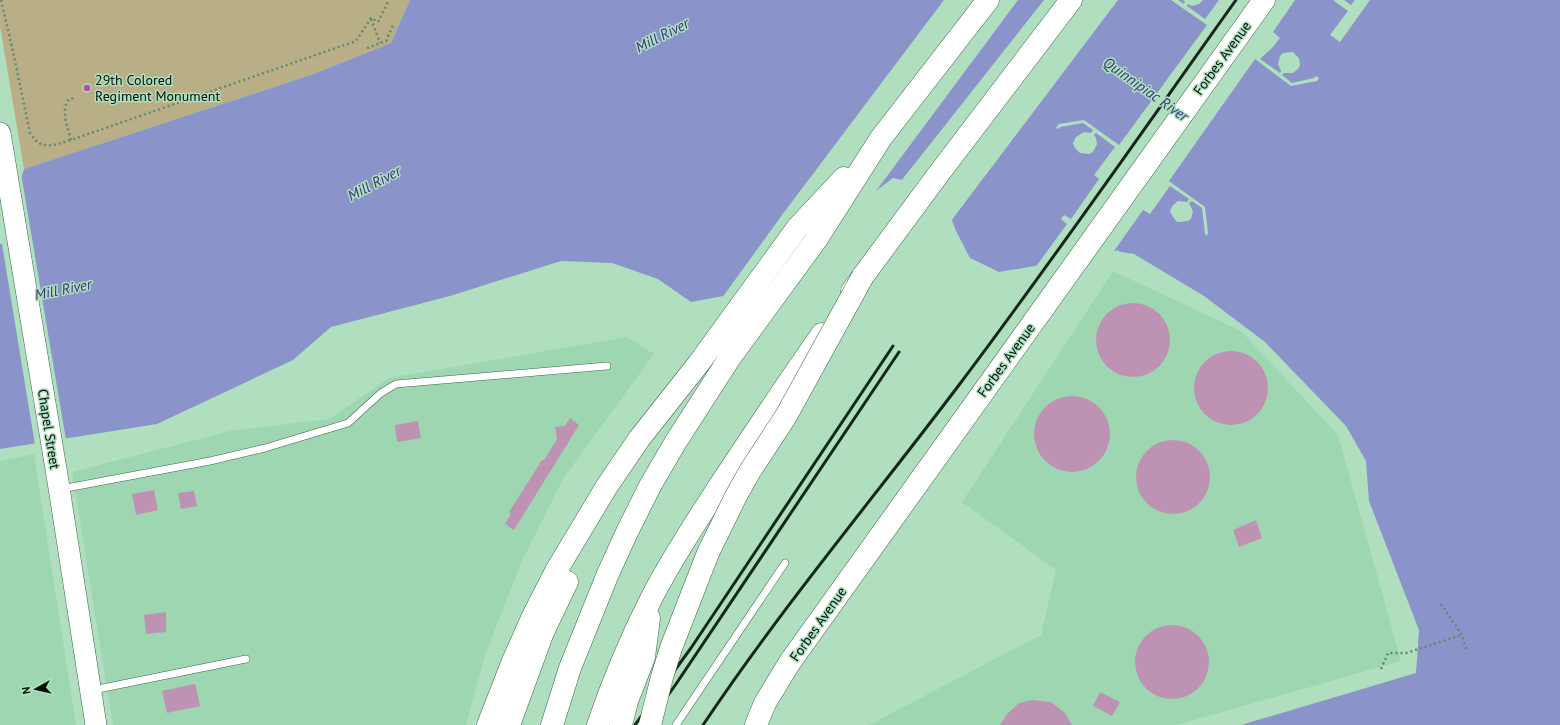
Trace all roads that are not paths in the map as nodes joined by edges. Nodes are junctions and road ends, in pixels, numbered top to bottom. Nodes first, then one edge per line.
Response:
1 (988, 0) edge
2 (1071, 0) edge
3 (1264, 0) edge
4 (881, 138) junction
5 (1, 143) edge
6 (862, 276) junction
7 (699, 363) junction
8 (607, 366) dead end
9 (58, 482) junction
10 (785, 562) dead end
11 (652, 597) junction
12 (246, 658) dead end
13 (91, 691) junction
14 (96, 725) edge
15 (488, 725) edge
16 (509, 725) edge
17 (552, 725) edge
18 (598, 725) edge
19 (621, 725) edge
20 (650, 725) edge
21 (676, 725) edge
22 (756, 725) edge

1 - 4 main road
2 - 6 main road
3 - 22 main road, Forbes Avenue
4 - 7 main road
4 - 17 main road
5 - 9 main road, Chapel Street
6 - 11 main road, bridge
6 - 20 main road, bridge
7 - 15 main road
7 - 16 main road
8 - 9 lane
9 - 13 main road, Chapel Street
10 - 21 lane
11 - 18 main road
11 - 19 main road
12 - 13 lane
13 - 14 main road, Chapel Street

